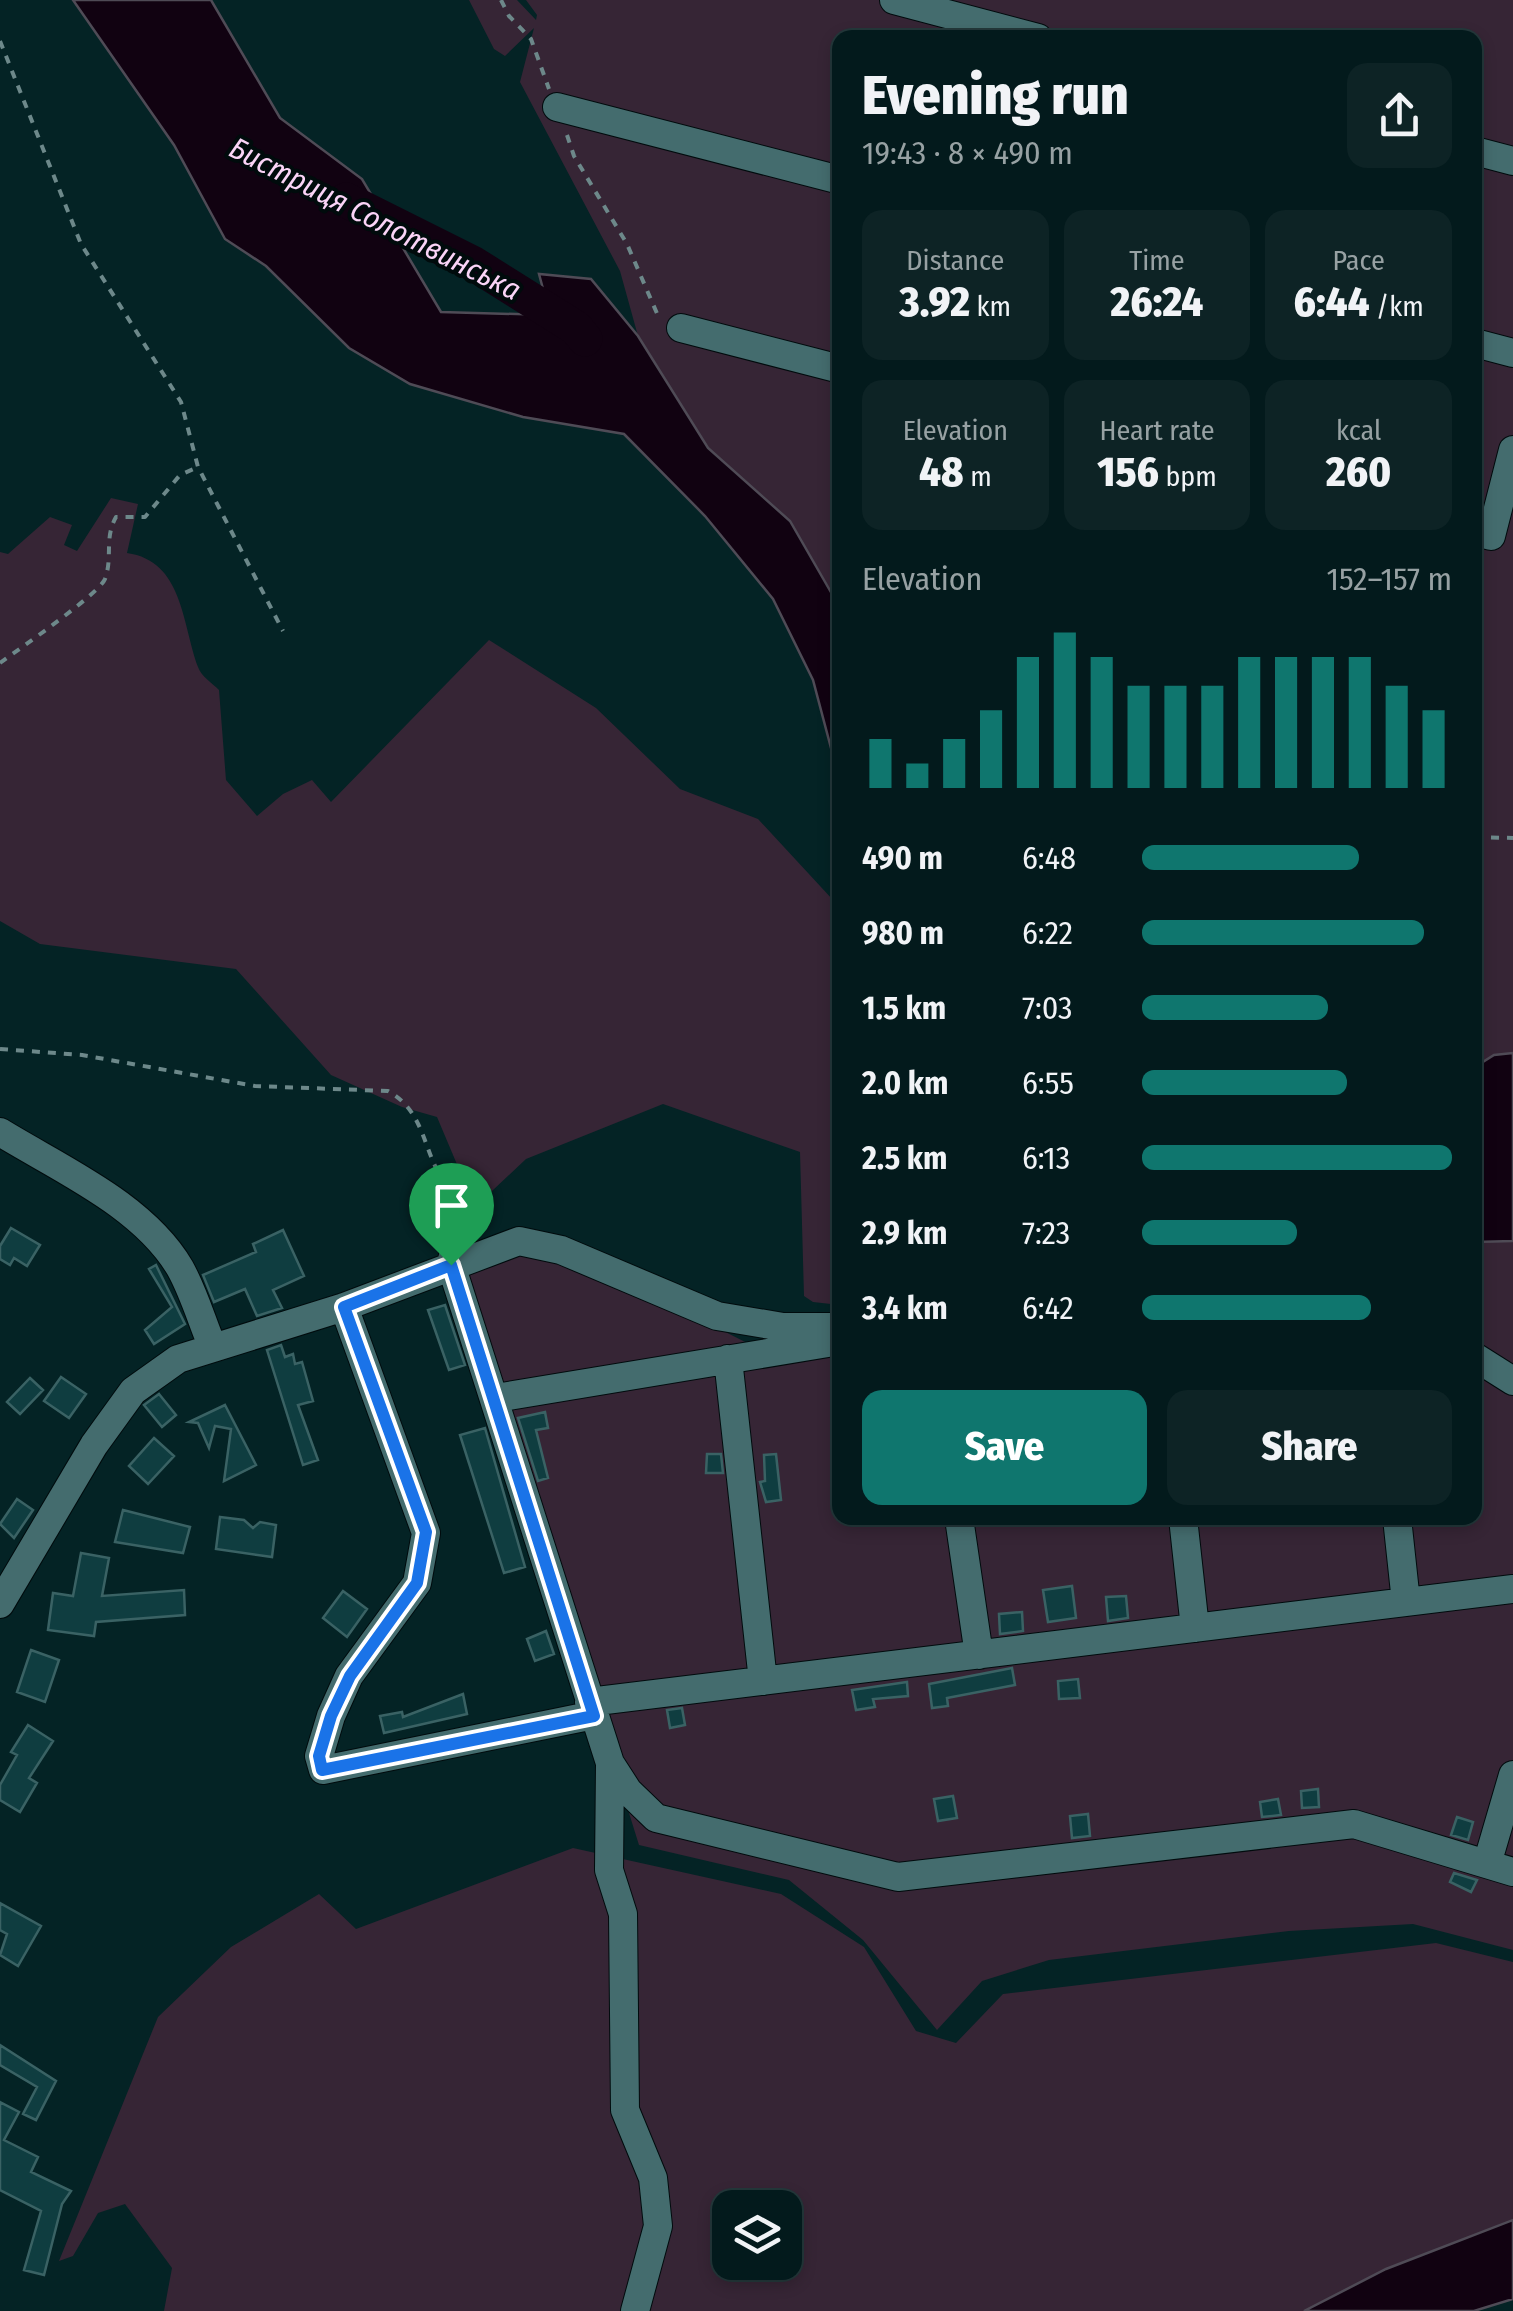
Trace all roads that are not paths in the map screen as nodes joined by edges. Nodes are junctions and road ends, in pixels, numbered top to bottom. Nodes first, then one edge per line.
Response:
1 (894, 0) edge
2 (1008, 30) edge
3 (558, 107) road end
4 (1482, 154) edge
5 (1513, 161) edge
6 (832, 178) edge
7 (681, 328) road end
8 (1482, 345) edge
9 (1513, 353) edge
10 (832, 367) edge
11 (1513, 450) edge
12 (1482, 534) edge
13 (0, 1132) edge
14 (464, 1205) road end
15 (451, 1265) junction
16 (344, 1307) junction
17 (832, 1327) edge
18 (832, 1343) edge
19 (213, 1348) junction
20 (728, 1359) junction
21 (1482, 1361) edge
22 (1513, 1381) edge
23 (496, 1398) junction
24 (960, 1525) edge
25 (1184, 1525) edge
26 (1399, 1525) edge
27 (1513, 1589) edge
28 (1406, 1602) junction
29 (0, 1604) edge
30 (1196, 1628) junction
31 (979, 1654) junction
32 (763, 1681) junction
33 (592, 1709) junction
34 (610, 1762) junction
35 (1513, 1775) edge
36 (1500, 1868) edge
37 (635, 2311) edge

1 - 2 street
3 - 6 street
4 - 5 street
7 - 10 street
8 - 9 street
11 - 12 street
13 - 19 street
14 - 15 street
15 - 16 street
15 - 17 street
15 - 23 street
16 - 19 street
16 - 33 street
18 - 20 street
19 - 29 street
20 - 23 street
20 - 32 street
21 - 22 street
23 - 33 street
24 - 31 street
25 - 30 street
26 - 28 street
27 - 28 street
28 - 30 street
30 - 31 street
31 - 32 street
32 - 33 street
33 - 34 street
34 - 36 street
34 - 37 street
35 - 36 street

